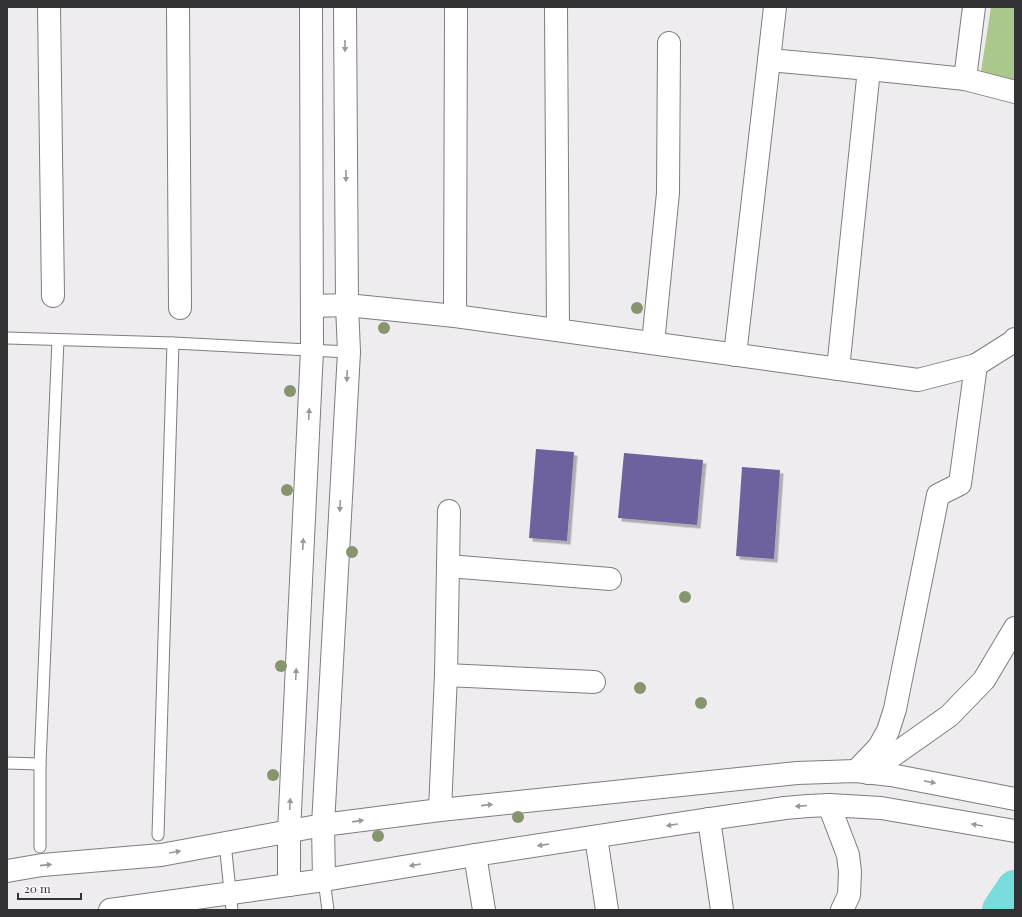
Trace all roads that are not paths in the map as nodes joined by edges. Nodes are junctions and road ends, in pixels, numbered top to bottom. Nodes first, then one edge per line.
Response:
1 (49, 7) edge
2 (178, 7) edge
3 (311, 7) edge
4 (345, 7) edge
5 (456, 7) edge
6 (556, 7) edge
7 (774, 7) edge
8 (974, 7) edge
9 (668, 43) dead end
10 (769, 60) junction
11 (869, 69) junction
12 (965, 80) junction
13 (1015, 92) edge
14 (53, 296) dead end
15 (347, 305) junction
16 (312, 306) junction
17 (180, 308) dead end
18 (455, 316) junction
19 (558, 330) junction
20 (7, 338) edge
21 (1015, 339) edge
22 (58, 340) junction
23 (173, 343) junction
24 (653, 343) junction
25 (312, 350) junction
26 (349, 352) junction
27 (735, 355) junction
28 (976, 365) junction
29 (838, 369) junction
30 (449, 511) dead end
31 (448, 566) junction
32 (610, 579) dead end
33 (1015, 628) edge
34 (446, 675) junction
35 (594, 682) dead end
36 (7, 763) edge
37 (40, 764) junction
38 (862, 772) junction
39 (1015, 799) edge
40 (829, 805) junction
41 (440, 810) junction
42 (709, 819) junction
43 (324, 826) junction
44 (289, 832) junction
45 (1015, 832) edge
46 (158, 835) dead end
47 (596, 837) junction
48 (225, 843) junction
49 (40, 847) dead end
50 (475, 855) junction
51 (7, 871) edge
52 (324, 880) junction
53 (289, 885) junction
54 (231, 902) edge
55 (110, 910) edge
56 (328, 910) edge
57 (484, 910) edge
58 (607, 910) edge
59 (722, 910) edge
60 (842, 910) edge

1 - 14 street
2 - 17 street
3 - 16 street
4 -> 15 street
5 - 18 street
6 - 19 street
7 - 10 street
8 - 12 street
9 - 24 street
10 - 11 street
10 - 27 street
11 - 12 street
11 - 29 street
12 - 13 street
15 - 16 street
15 - 18 street
15 - 26 street
16 - 25 street
18 - 19 street
19 - 24 street
20 - 22 lane
21 - 28 street
22 - 23 lane
22 - 37 lane
23 - 25 lane
23 - 46 lane
24 - 27 street
25 - 26 lane
44 -> 25 street
26 -> 43 street
27 - 29 street
28 - 29 street
28 - 38 street
30 - 31 street
31 - 32 street
31 - 34 street
33 - 38 street
34 - 35 street
34 - 41 street
36 - 37 lane
37 - 49 lane
38 -> 39 street
41 -> 38 street
40 -> 42 street
45 -> 40 street
40 - 60 street
43 -> 41 street
42 -> 47 street
42 - 59 street
43 - 44 street
43 - 52 street
44 - 48 street
44 - 53 street
47 -> 50 street
47 - 58 street
51 -> 48 street
48 - 54 lane
50 -> 52 street
50 - 57 street
52 - 53 street
52 - 56 lane
53 - 54 street
54 - 55 street

